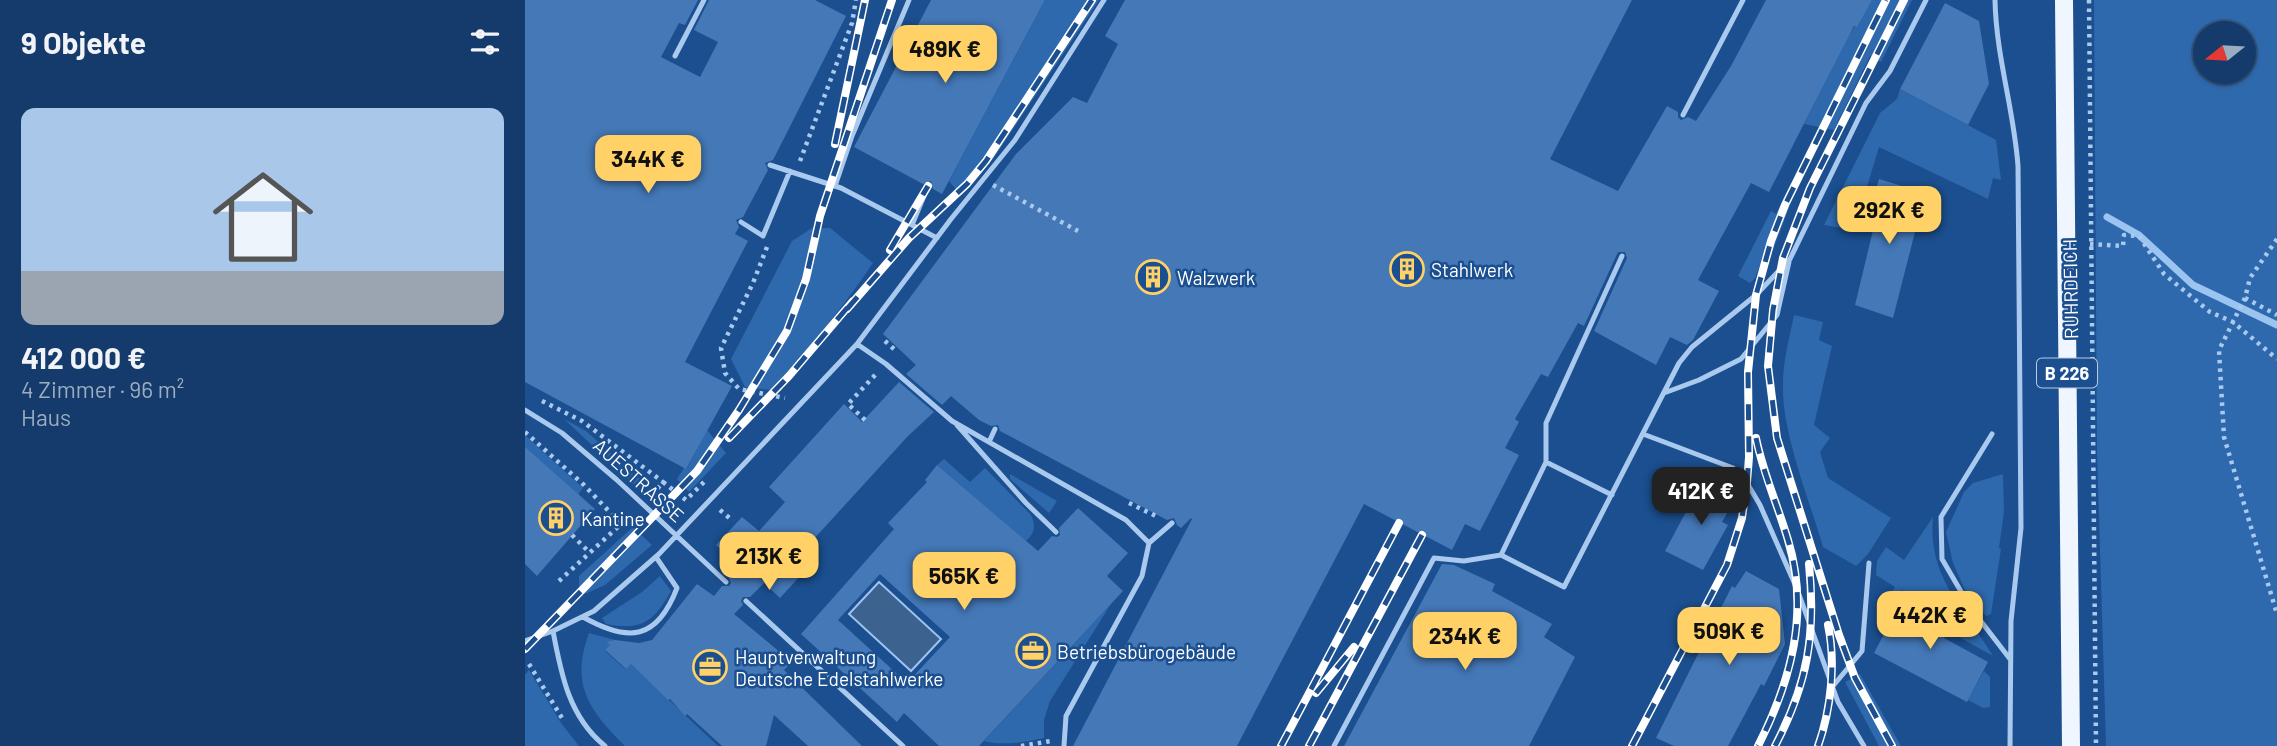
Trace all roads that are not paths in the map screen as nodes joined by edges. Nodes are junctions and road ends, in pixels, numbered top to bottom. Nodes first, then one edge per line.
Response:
1 (704, 0) edge
2 (909, 0) edge
3 (1104, 0) edge
4 (1743, 0) edge
5 (1926, 0) edge
6 (1995, 0) edge
7 (2064, 0) edge
8 (675, 56) dead end
9 (1683, 115) dead end
10 (770, 165) dead end
11 (790, 171) junction
12 (835, 186) junction
13 (928, 186) dead end
14 (741, 222) dead end
15 (912, 225) junction
16 (937, 238) junction
17 (1622, 256) dead end
18 (1790, 259) junction
19 (857, 344) junction
20 (1664, 393) junction
21 (525, 410) edge
22 (952, 421) junction
23 (995, 429) dead end
24 (1643, 433) junction
25 (1992, 434) dead end
26 (989, 442) junction
27 (1546, 462) junction
28 (1612, 495) junction
29 (1172, 523) dead end
30 (1056, 532) dead end
31 (1149, 543) junction
32 (657, 555) junction
33 (1501, 555) junction
34 (1869, 563) dead end
35 (726, 582) dead end
36 (746, 601) dead end
37 (583, 617) junction
38 (553, 631) junction
39 (525, 641) edge
40 (2010, 659) junction
41 (1833, 686) junction
42 (1063, 743) edge
43 (605, 746) edge
44 (903, 746) edge
45 (1334, 746) edge
46 (1864, 746) edge
47 (2010, 746) edge
48 (2071, 746) edge

1 - 8 lane
2 - 12 lane
3 - 16 lane
4 - 9 lane
5 - 18 lane
6 - 40 lane
7 - 48 main road, RUHRDEICH / B 226
10 - 11 lane
11 - 12 lane
11 - 14 lane
12 - 15 lane
13 - 15 lane
15 - 16 lane
16 - 19 lane
17 - 27 lane
18 - 20 lane
18 - 20 lane
19 - 22 lane
19 - 32 lane
20 - 24 lane
21 - 35 lane, AUESTRASSE
22 - 26 lane
22 - 30 lane
23 - 26 lane
24 - 28 lane
24 - 41 lane
25 - 40 lane
26 - 31 lane
27 - 28 lane
27 - 33 lane
28 - 33 lane
29 - 31 lane
31 - 42 lane
32 - 37 lane
32 - 37 lane
33 - 45 lane
34 - 41 lane
36 - 44 lane
37 - 38 lane
38 - 39 lane
38 - 43 lane
40 - 47 lane
41 - 46 lane

